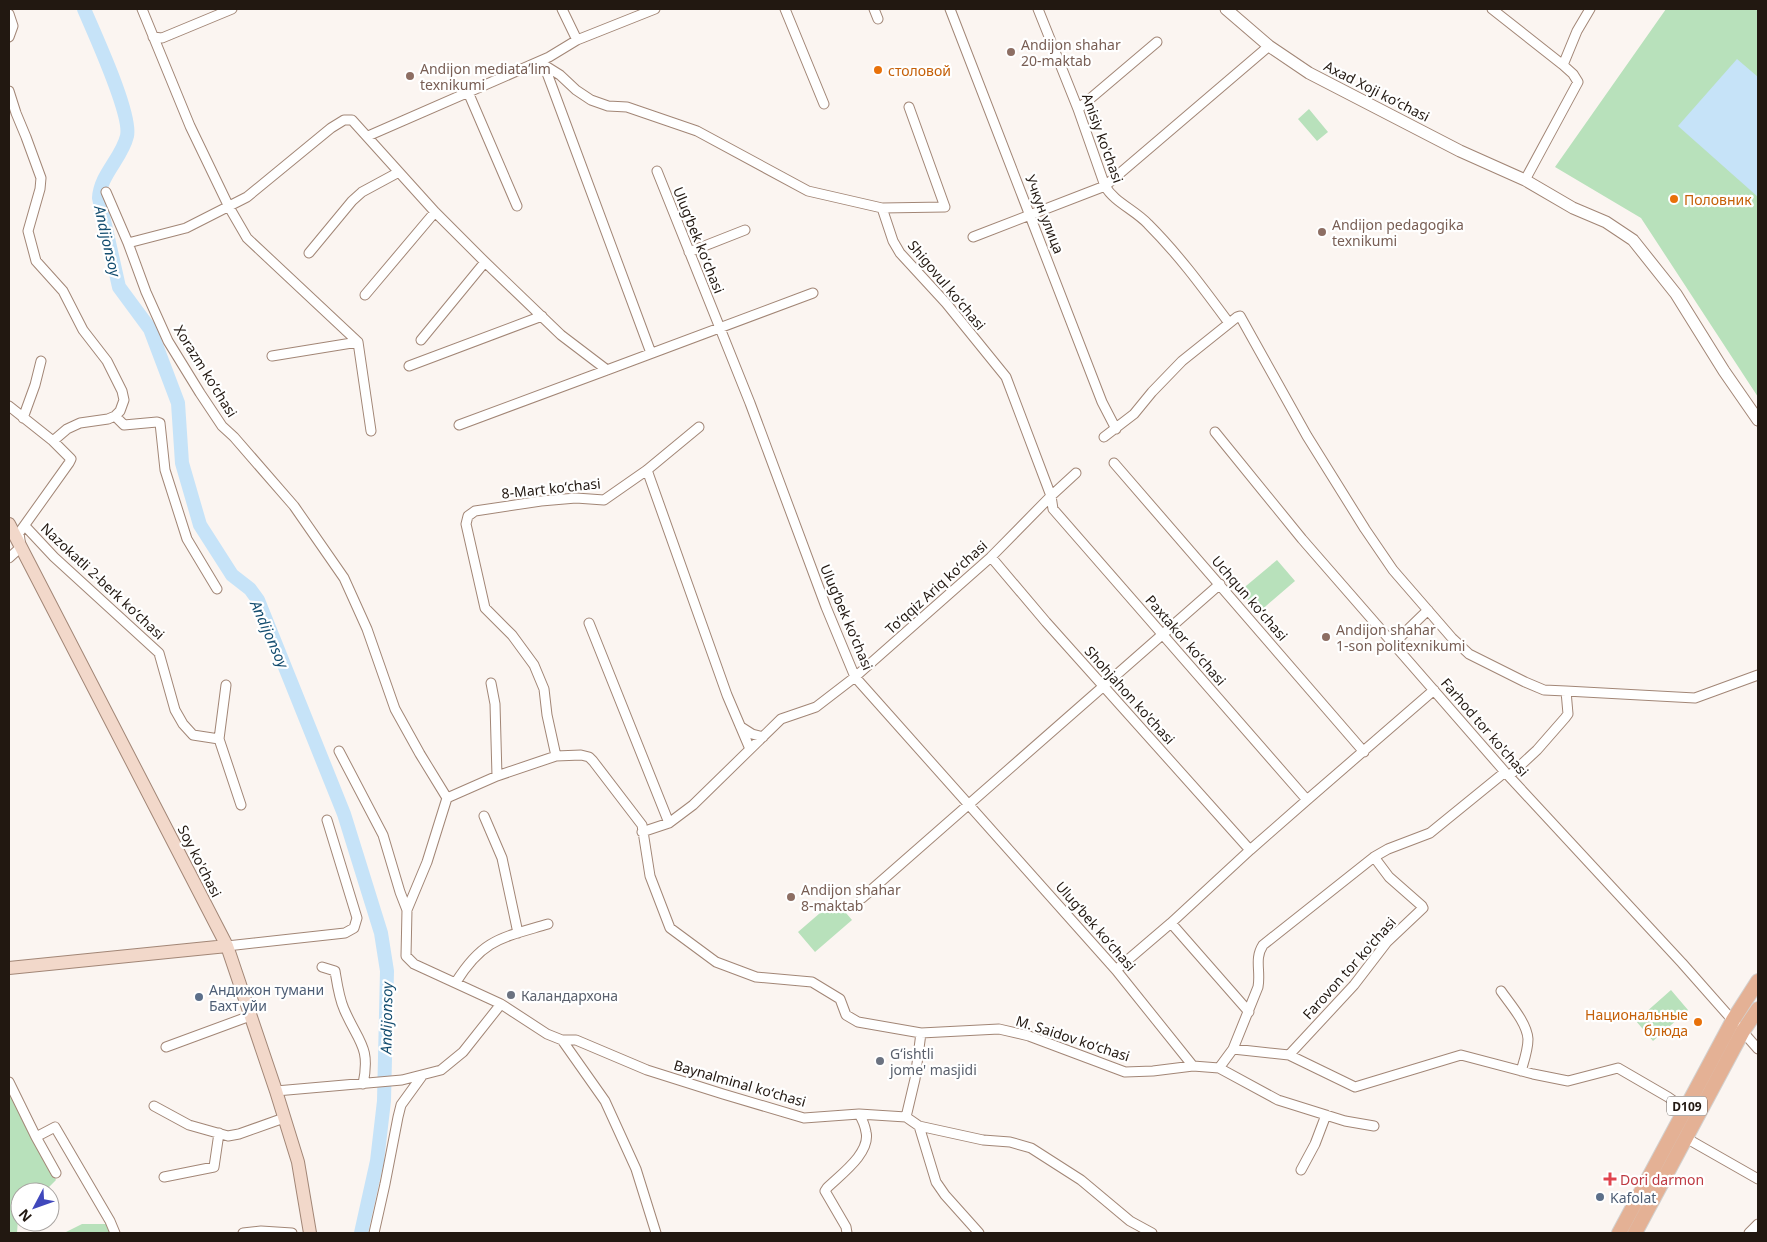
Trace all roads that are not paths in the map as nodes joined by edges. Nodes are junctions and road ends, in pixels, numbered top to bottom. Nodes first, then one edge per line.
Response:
1 (142, 9) edge
2 (232, 9) edge
3 (562, 9) edge
4 (655, 9) edge
5 (785, 9) edge
6 (874, 9) edge
7 (950, 9) edge
8 (1038, 9) edge
9 (1226, 9) edge
10 (1492, 9) edge
11 (1590, 9) edge
12 (9, 14) edge
13 (878, 19) dead end
14 (9, 37) edge
15 (153, 37) junction
16 (577, 40) junction
17 (1157, 42) dead end
18 (1269, 46) junction
19 (543, 62) junction
20 (1563, 65) junction
21 (9, 91) edge
22 (468, 92) junction
23 (824, 104) dead end
24 (908, 107) dead end
25 (1078, 109) junction
26 (368, 136) junction
27 (657, 171) dead end
28 (399, 172) junction
29 (1525, 180) junction
30 (1105, 186) junction
31 (106, 192) dead end
32 (517, 206) dead end
33 (229, 207) junction
34 (882, 208) junction
35 (435, 212) junction
36 (1030, 214) junction
37 (745, 230) dead end
38 (973, 237) dead end
39 (128, 244) junction
40 (690, 252) junction
41 (309, 253) dead end
42 (485, 262) junction
43 (814, 293) dead end
44 (365, 296) dead end
45 (542, 316) junction
46 (1229, 324) junction
47 (721, 328) junction
48 (421, 340) dead end
49 (358, 342) junction
50 (651, 353) junction
51 (272, 356) dead end
52 (41, 361) dead end
53 (410, 366) dead end
54 (608, 370) junction
55 (9, 406) edge
56 (115, 416) junction
57 (23, 418) junction
58 (1758, 420) edge
59 (459, 425) dead end
60 (699, 427) dead end
61 (1116, 429) junction
62 (372, 431) dead end
63 (1215, 432) dead end
64 (1104, 437) dead end
65 (53, 441) junction
66 (1114, 463) dead end
67 (647, 470) junction
68 (1076, 473) dead end
69 (1051, 496) junction
70 (9, 524) edge
71 (24, 526) junction
72 (21, 547) junction
73 (991, 556) junction
74 (9, 558) edge
75 (1220, 584) junction
76 (217, 588) dead end
77 (1428, 610) junction
78 (589, 623) dead end
79 (1163, 635) junction
80 (1394, 643) junction
81 (1758, 675) edge
82 (855, 677) junction
83 (491, 683) dead end
84 (226, 685) dead end
85 (1104, 686) junction
86 (1434, 690) junction
87 (1566, 691) junction
88 (740, 726) junction
89 (763, 737) junction
90 (219, 739) junction
91 (750, 749) junction
92 (339, 751) dead end
93 (1364, 752) junction
94 (556, 756) junction
95 (1507, 774) junction
96 (497, 776) junction
97 (448, 798) junction
98 (1306, 800) junction
99 (969, 804) junction
100 (241, 805) dead end
101 (484, 816) dead end
102 (327, 820) dead end
103 (669, 823) junction
104 (642, 832) junction
105 (1250, 850) junction
106 (1374, 857) junction
107 (862, 898) dead end
108 (407, 910) junction
109 (1171, 923) junction
110 (548, 924) dead end
111 (518, 933) junction
112 (227, 946) junction
113 (322, 967) dead end
114 (9, 968) edge
115 (1116, 970) junction
116 (1758, 981) edge
117 (456, 982) junction
118 (1501, 991) dead end
119 (502, 1004) junction
120 (1758, 1009) edge
121 (1249, 1012) junction
122 (250, 1016) junction
123 (1733, 1020) junction
124 (1744, 1032) junction
125 (921, 1033) junction
126 (562, 1040) junction
127 (166, 1047) dead end
128 (1233, 1049) junction
129 (1758, 1049) edge
130 (1289, 1055) junction
131 (1193, 1066) junction
132 (1219, 1068) junction
133 (1521, 1071) junction
134 (422, 1076) junction
135 (9, 1082) edge
136 (366, 1084) junction
137 (276, 1091) junction
138 (154, 1106) dead end
139 (1685, 1109) junction
140 (860, 1114) junction
141 (1326, 1115) junction
142 (906, 1117) junction
143 (284, 1118) junction
144 (919, 1126) junction
145 (1374, 1126) dead end
146 (219, 1133) junction
147 (36, 1136) junction
148 (1686, 1138) junction
149 (1301, 1170) dead end
150 (56, 1173) dead end
151 (164, 1177) dead end
152 (1758, 1178) edge
153 (1758, 1224) edge
154 (1141, 1231) edge
155 (115, 1233) edge
156 (243, 1233) edge
157 (292, 1233) edge
158 (310, 1233) edge
159 (374, 1233) edge
160 (656, 1233) edge
161 (847, 1233) edge
162 (979, 1233) edge
163 (1152, 1233) edge
164 (1618, 1233) edge
165 (1635, 1233) edge
166 (1749, 1233) edge

1 - 15 street
2 - 15 street
3 - 16 street
4 - 16 street
5 - 23 street
6 - 13 street
7 - 36 street, Учкун улица
8 - 25 street, Anisiy ko'chasi
9 - 18 street, Axad Xoji koʻchasi
10 - 20 street
11 - 20 street
12 - 14 street
15 - 33 street
16 - 19 street
17 - 25 street
18 - 29 street, Axad Xoji koʻchasi
18 - 30 street
19 - 22 street
19 - 34 street
19 - 50 street
20 - 29 street
21 - 56 street
22 - 26 street
22 - 32 street
24 - 34 street
25 - 30 street, Anisiy ko'chasi
26 - 28 street
26 - 33 street
27 - 40 street, Ulugʻbek koʻchasi
28 - 35 street
28 - 41 street
29 - 58 street, Axad Xoji koʻchasi
30 - 36 street
30 - 46 street, Anisiy ko'chasi
31 - 39 street, Xorazm koʻchasi
33 - 39 street
33 - 49 street
34 - 69 street, Shigovul koʻchasi
35 - 42 street
35 - 44 street
36 - 38 street
36 - 61 street, Учкун улица
37 - 40 street
39 - 97 street, Xorazm koʻchasi
40 - 47 street, Ulugʻbek koʻchasi
42 - 45 street
42 - 48 street
43 - 47 street
45 - 53 street
45 - 54 street
46 - 61 street
46 - 77 street
47 - 50 street
47 - 82 street, Ulugʻbek koʻchasi
49 - 51 street
49 - 62 street
50 - 54 street
52 - 57 street
54 - 59 street
55 - 57 street
56 - 65 street
56 - 76 street
57 - 65 street
60 - 67 street, 8-Mart koʻchasi
61 - 64 street
63 - 80 street, Farhod tor ko'chasi
65 - 71 street
66 - 75 street, Uchqun koʻchasi
67 - 88 street
67 - 94 street, 8-Mart koʻchasi
68 - 69 street, Toʻqqiz Ariq koʻchasi
69 - 73 street, Toʻqqiz Ariq koʻchasi
69 - 79 street, Paxtakor koʻchasi
70 - 72 main road, Soy ko'chasi
71 - 72 street
71 - 90 street, Nazokatli 2-berk koʻchasi
72 - 74 street
72 - 112 main road, Soy ko'chasi
73 - 82 street, Toʻqqiz Ariq koʻchasi
73 - 85 street, Shohjahon ko'chasi
75 - 79 street
75 - 93 street, Uchqun koʻchasi
77 - 80 street
77 - 87 street
78 - 103 street
79 - 85 street
79 - 98 street, Paxtakor koʻchasi
80 - 86 street, Farhod tor ko'chasi
81 - 87 street
82 - 89 street, Toʻqqiz Ariq koʻchasi
82 - 99 street, Ulugʻbek koʻchasi
83 - 96 street
84 - 90 street
85 - 99 street
85 - 105 street, Shohjahon ko'chasi
86 - 93 street
86 - 95 street, Farhod tor ko'chasi
87 - 95 street
88 - 89 street
88 - 91 street
89 - 91 street, Toʻqqiz Ariq koʻchasi
90 - 100 street
91 - 103 street, Toʻqqiz Ariq koʻchasi
92 - 108 street
93 - 98 street
94 - 96 street, M. Saidov koʻchasi
94 - 104 street, M. Saidov koʻchasi
95 - 106 street
95 - 123 street, Farhod tor ko'chasi
96 - 97 street, M. Saidov koʻchasi
97 - 108 street
98 - 105 street
99 - 107 street
99 - 115 street, Ulugʻbek koʻchasi
101 - 111 street
102 - 112 street
103 - 104 street, Toʻqqiz Ariq koʻchasi
104 - 125 street, M. Saidov koʻchasi
105 - 109 street
106 - 121 street
106 - 130 street, Farovon tor ko'chasi
108 - 117 street, Baynalminal koʻchasi
109 - 115 street
109 - 121 street
110 - 111 street
111 - 117 street
112 - 114 main road
112 - 122 main road, Soy ko'chasi
113 - 136 street
115 - 131 street, Ulugʻbek koʻchasi
116 - 123 main road, D109
117 - 119 street, Baynalminal koʻchasi
118 - 133 street
119 - 126 street, Baynalminal koʻchasi
119 - 134 street
120 - 124 main road, D109
121 - 128 street
122 - 127 street
122 - 137 main road, Soy ko'chasi
123 - 124 street, Farhod tor ko'chasi
123 - 139 main road, D109
124 - 129 street, Farhod tor ko'chasi
124 - 148 main road, D109
125 - 131 street, M. Saidov koʻchasi
125 - 142 street
126 - 140 street, Baynalminal koʻchasi
126 - 160 street
128 - 130 street
128 - 132 street
130 - 133 street
131 - 132 street, M. Saidov koʻchasi
132 - 141 street
133 - 139 street
134 - 136 street
134 - 159 street
135 - 147 street
136 - 137 street
137 - 143 main road, Soy ko'chasi
138 - 146 street
139 - 164 main road, D109
140 - 142 street, Baynalminal koʻchasi
140 - 161 street
141 - 145 street
141 - 149 street
142 - 144 street
143 - 146 street
143 - 158 main road, Soy ko'chasi
144 - 154 street
144 - 162 street
146 - 151 street
147 - 150 street
147 - 155 street
148 - 152 street
148 - 165 main road, D109
153 - 166 street
154 - 163 street
156 - 157 street

